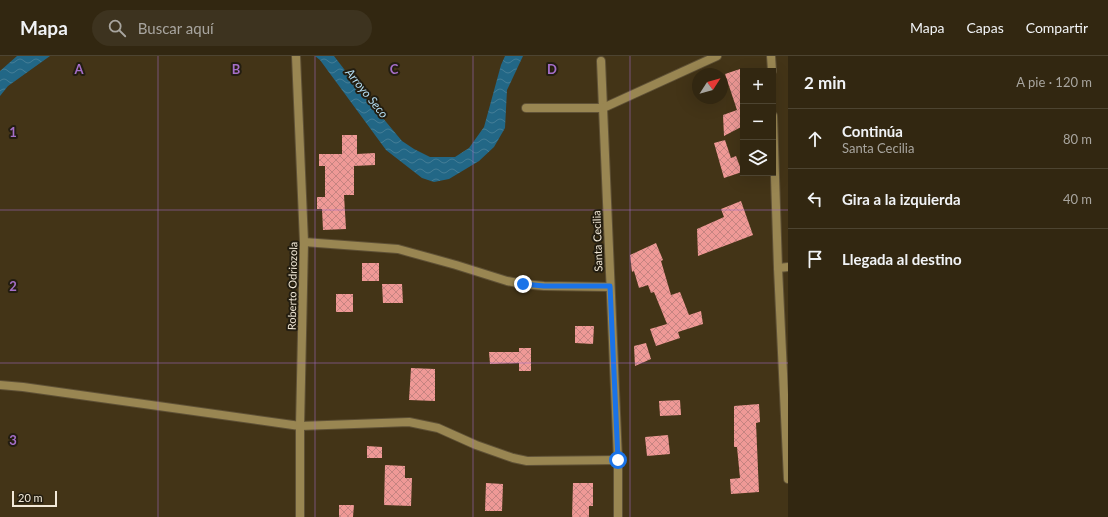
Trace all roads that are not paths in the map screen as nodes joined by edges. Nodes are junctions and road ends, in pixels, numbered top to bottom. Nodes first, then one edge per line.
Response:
1 (717, 56) edge
2 (771, 56) edge
3 (296, 58) edge
4 (601, 61) dead end
5 (772, 68) edge
6 (526, 108) dead end
7 (603, 108) junction
8 (774, 140) edge
9 (304, 242) junction
10 (788, 267) edge
11 (778, 268) junction
12 (610, 286) junction
13 (0, 385) edge
14 (300, 426) junction
15 (618, 460) junction
16 (788, 479) edge
17 (300, 517) edge
18 (618, 517) edge

1 - 7 street
2 - 5 street
3 - 9 street, Roberto Odriozola
4 - 7 street, Santa Cecilia
6 - 7 street
7 - 12 street, Santa Cecilia
8 - 11 street
9 - 12 street
9 - 14 street, Roberto Odriozola
10 - 11 street
11 - 16 street
12 - 15 street, Santa Cecilia
13 - 14 street
14 - 15 street
14 - 17 street, Roberto Odriozola
15 - 18 street, Santa Cecilia

